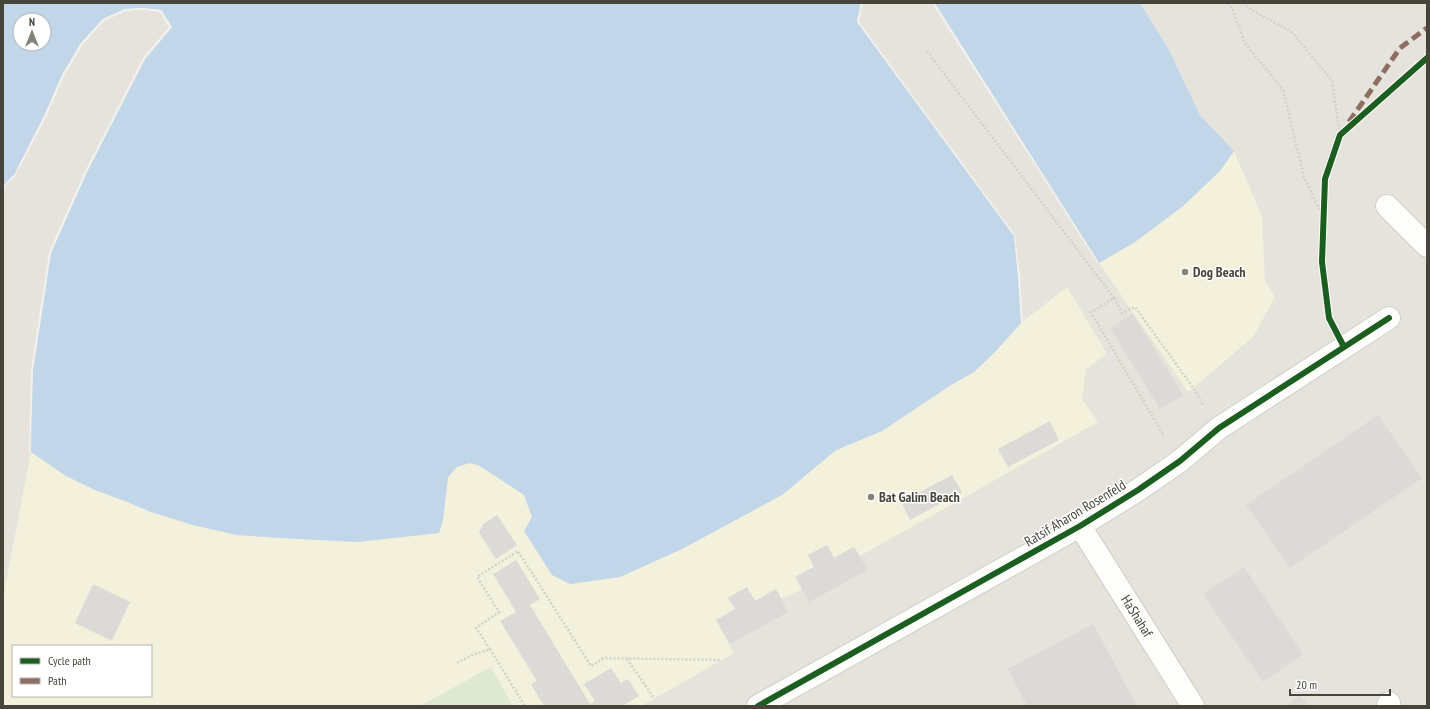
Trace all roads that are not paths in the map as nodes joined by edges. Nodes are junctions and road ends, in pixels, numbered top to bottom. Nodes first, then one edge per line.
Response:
1 (1387, 206) dead end
2 (1427, 246) edge
3 (1389, 318) dead end
4 (1080, 526) junction
5 (758, 706) edge
6 (1194, 706) edge

1 - 2 street
3 - 4 street, Ratsif Aharon Rosenfeld
4 - 5 street, Ratsif Aharon Rosenfeld
4 - 6 street, HaShahaf

